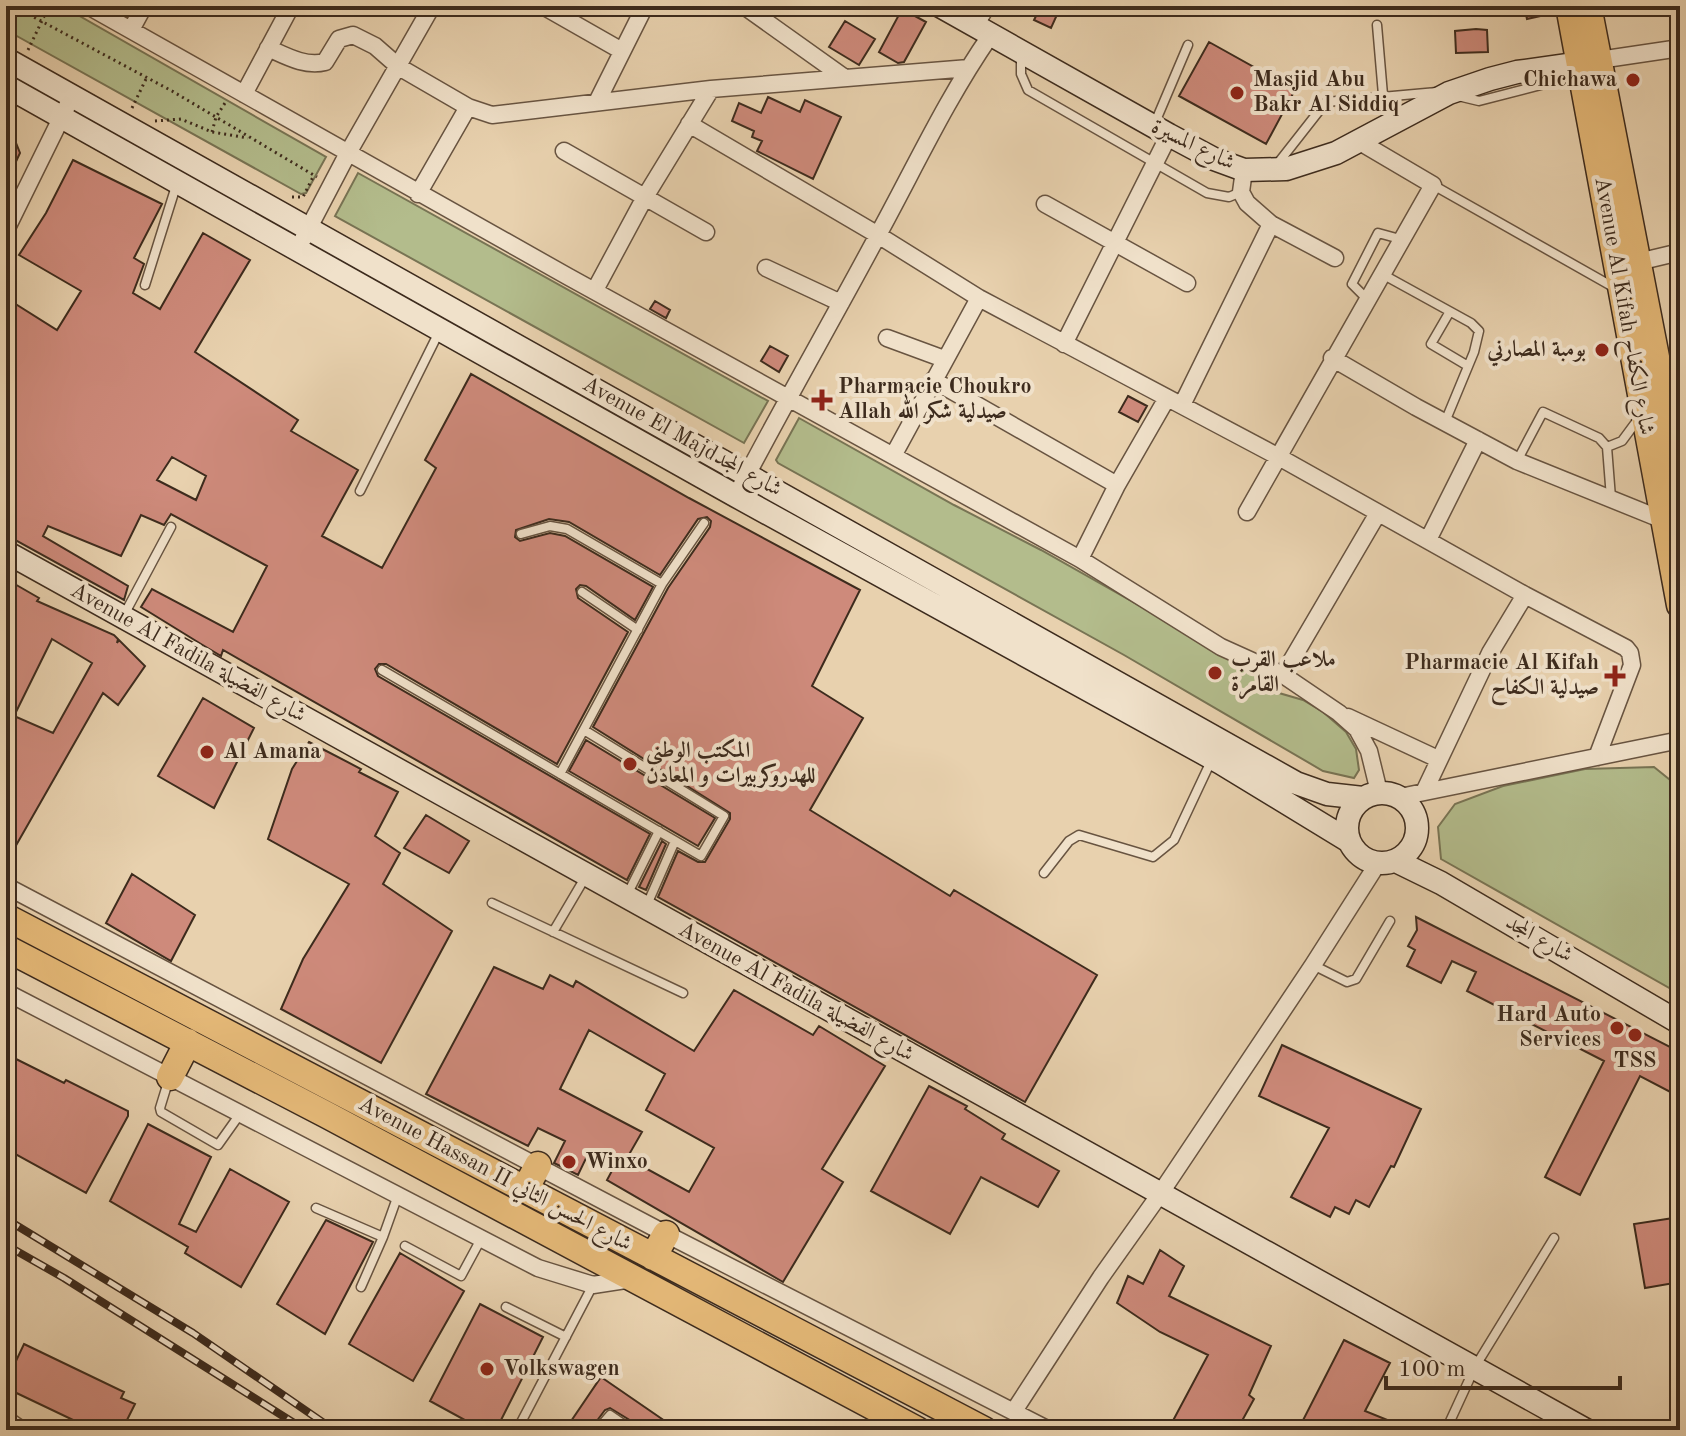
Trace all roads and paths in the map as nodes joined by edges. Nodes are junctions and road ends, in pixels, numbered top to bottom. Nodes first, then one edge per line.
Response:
1 (13, 6) edge
2 (49, 6) edge
3 (88, 6) edge
4 (144, 6) edge
5 (291, 6) edge
6 (432, 6) edge
7 (543, 6) edge
8 (645, 6) edge
9 (744, 6) edge
10 (940, 6) edge
11 (987, 6) edge
12 (1569, 6) edge
13 (1588, 6) edge
14 (42, 22) junction
15 (1377, 25) dead end
16 (131, 30) junction
17 (982, 32) junction
18 (1188, 45) dead end
19 (268, 48) junction
20 (1680, 48) edge
21 (622, 51) junction
22 (1021, 53) junction
23 (19, 55) edge
24 (1590, 62) junction
25 (399, 67) junction
26 (969, 68) junction
27 (146, 78) junction
28 (845, 78) junction
29 (6, 86) edge
30 (711, 89) junction
31 (239, 92) junction
32 (1449, 93) junction
33 (1383, 95) junction
34 (72, 96) junction
35 (597, 102) junction
36 (468, 107) junction
37 (132, 108) dead end
38 (61, 117) junction
39 (216, 117) junction
40 (689, 124) junction
41 (164, 126) dead end
42 (1161, 130) junction
43 (212, 132) junction
44 (253, 139) junction
45 (1360, 142) junction
46 (564, 151) dead end
47 (348, 153) junction
48 (188, 160) junction
49 (1155, 162) junction
50 (1272, 170) junction
51 (314, 175) junction
52 (1243, 181) junction
53 (177, 182) junction
54 (331, 185) junction
55 (1433, 185) junction
56 (418, 194) junction
57 (293, 197) dead end
58 (645, 197) junction
59 (1045, 204) dead end
60 (1271, 224) junction
61 (309, 228) junction
62 (6, 230) edge
63 (706, 232) dead end
64 (878, 235) junction
65 (1400, 239) junction
66 (1115, 242) junction
67 (297, 249) junction
68 (1680, 252) edge
69 (1335, 258) dead end
70 (1638, 262) junction
71 (766, 268) dead end
72 (1381, 274) junction
73 (1187, 283) dead end
74 (145, 285) dead end
75 (595, 290) junction
76 (1622, 292) junction
77 (979, 298) junction
78 (1367, 299) junction
79 (841, 303) junction
80 (1449, 313) junction
81 (440, 329) junction
82 (887, 338) dead end
83 (1064, 344) junction
84 (1332, 358) junction
85 (944, 359) junction
86 (1468, 366) junction
87 (933, 380) junction
88 (788, 398) junction
89 (1174, 402) junction
90 (1644, 410) junction
91 (1444, 422) junction
92 (1478, 440) junction
93 (1607, 447) junction
94 (893, 456) junction
95 (1277, 456) junction
96 (1517, 461) junction
97 (747, 474) junction
98 (1680, 481) edge
99 (1117, 485) junction
100 (360, 491) dead end
101 (736, 496) junction
102 (1611, 499) junction
103 (1247, 512) dead end
104 (1378, 513) junction
105 (1663, 520) junction
106 (704, 523) dead end
107 (171, 527) dead end
108 (521, 534) dead end
109 (1428, 540) junction
110 (6, 552) edge
111 (1080, 559) junction
112 (662, 584) junction
113 (582, 592) dead end
114 (1525, 595) junction
115 (1680, 605) edge
116 (123, 617) junction
117 (638, 630) junction
118 (382, 670) dead end
119 (1283, 675) junction
120 (1339, 713) junction
121 (584, 730) junction
122 (1680, 740) edge
123 (1597, 757) junction
124 (1213, 758) junction
125 (1438, 759) junction
126 (560, 774) junction
127 (1424, 792) junction
128 (1381, 796) junction
129 (659, 831) junction
130 (675, 841) junction
131 (1349, 841) junction
132 (1387, 862) junction
133 (1044, 873) dead end
134 (587, 875) junction
135 (6, 886) edge
136 (636, 902) junction
137 (492, 903) dead end
138 (6, 917) edge
139 (1390, 921) dead end
140 (553, 932) junction
141 (6, 948) edge
142 (1313, 965) junction
143 (6, 992) edge
144 (683, 993) dead end
145 (1680, 1023) edge
146 (188, 1042) junction
147 (170, 1077) junction
148 (240, 1114) junction
149 (538, 1165) junction
150 (525, 1190) junction
151 (398, 1194) junction
152 (1160, 1194) junction
153 (582, 1204) junction
154 (316, 1208) dead end
155 (666, 1234) junction
156 (383, 1237) junction
157 (481, 1238) junction
158 (1554, 1238) dead end
159 (405, 1246) dead end
160 (653, 1257) junction
161 (632, 1279) junction
162 (593, 1285) junction
163 (361, 1287) dead end
164 (506, 1307) dead end
165 (566, 1337) junction
166 (1475, 1367) junction
167 (1014, 1411) junction
168 (6, 1419) edge
169 (22, 1430) edge
170 (517, 1430) edge
171 (597, 1430) edge
172 (632, 1430) edge
173 (917, 1430) edge
174 (984, 1430) edge
175 (1049, 1430) edge
176 (1446, 1430) edge
177 (1586, 1430) edge

1 - 14 path
2 - 14 path
3 - 16 street
4 - 16 street
5 - 19 street
6 - 25 street
7 - 21 street
8 - 21 street
9 - 28 street
10 - 17 main road, شارع المسيرة
11 - 17 street
12 - 24 main road, Avenue Al Kifah شارع الكفاح
13 - 24 main road, Avenue Al Kifah شارع الكفاح
14 - 23 path
14 - 27 path
15 - 33 lane
16 - 31 street
17 - 22 main road, شارع المسيرة
17 - 26 street
18 - 42 lane
19 - 25 street
19 - 31 street
20 - 24 street
21 - 35 street
22 - 42 main road, شارع المسيرة
22 - 49 lane
23 - 34 main road, Avenue El Majdشارع المجد
24 - 32 main road, شارع المسيرة
24 - 70 main road, Avenue Al Kifah شارع الكفاح
24 - 76 main road, Avenue Al Kifah شارع الكفاح
25 - 36 street
25 - 47 street
26 - 28 street
26 - 64 street
27 - 37 path
27 - 39 path
28 - 30 street
29 - 38 main road, Avenue El Majdشارع المجد
30 - 35 street
30 - 40 street
31 - 39 path
31 - 47 street
32 - 33 lane
32 - 45 main road, شارع المسيرة
33 - 50 lane
34 - 38 street
34 - 48 main road, Avenue El Majdشارع المجد
35 - 36 street
36 - 56 street
38 - 53 main road, Avenue El Majdشارع المجد
38 - 62 street
39 - 43 path
39 - 44 path
40 - 58 street
40 - 64 street
41 - 43 path
42 - 49 street
42 - 52 main road, شارع المسيرة
43 - 44 path
44 - 51 path
45 - 50 main road, شارع المسيرة
45 - 55 street
46 - 58 street
47 - 54 street
47 - 56 street
48 - 53 main road
48 - 61 main road, Avenue El Majdشارع المجد
49 - 52 lane
49 - 66 street
50 - 52 main road, شارع المسيرة
51 - 54 path
51 - 57 path
52 - 60 street
53 - 67 main road, Avenue El Majdشارع المجد
53 - 74 lane
54 - 61 street
55 - 65 street
55 - 76 lane
56 - 75 street
58 - 63 street
58 - 75 street
59 - 66 street
60 - 69 street
60 - 89 street
61 - 67 street
61 - 97 main road, Avenue El Majdشارع المجد
64 - 77 street
64 - 79 street
65 - 72 street
65 - 78 lane
66 - 73 street
66 - 83 street
67 - 81 main road, Avenue El Majdشارع المجد
68 - 70 street
70 - 98 main road, Avenue Al Kifah شارع الكفاح
71 - 79 street
72 - 78 street
72 - 80 lane
75 - 88 street
76 - 90 main road, Avenue Al Kifah شارع الكفاح
77 - 83 street
77 - 85 street
78 - 84 street
79 - 88 street
80 - 86 lane
80 - 86 lane
81 - 100 lane
81 - 101 main road, Avenue El Majdشارع المجد
82 - 85 street
83 - 89 street
84 - 91 street
84 - 95 street
85 - 87 street
86 - 91 lane
87 - 94 street
87 - 99 street
88 - 94 street
88 - 97 street
89 - 95 street
89 - 99 street
90 - 93 lane
90 - 105 main road, Avenue Al Kifah شارع الكفاح
91 - 92 street
92 - 96 street
92 - 109 street
93 - 96 lane
93 - 102 lane
94 - 111 street
95 - 103 street
95 - 104 street
96 - 102 street
97 - 101 street
97 - 128 main road, Avenue El Majdشارع المجد
99 - 111 street
101 - 124 main road, Avenue El Majdشارع المجد
102 - 105 street
104 - 109 street
104 - 119 street
105 - 115 main road, Avenue Al Kifah شارع الكفاح
106 - 112 lane
107 - 116 lane
108 - 112 lane
109 - 114 street
110 - 116 main road, Avenue Al Fadila شارع الفضيلة
111 - 119 street
112 - 117 lane
113 - 117 lane
114 - 123 street
114 - 125 street
116 - 134 main road, Avenue Al Fadila شارع الفضيلة
117 - 121 lane
118 - 126 lane
119 - 120 street
120 - 125 street
120 - 128 street
121 - 126 lane
121 - 130 lane
122 - 123 street
123 - 127 street
124 - 131 main road, Avenue El Majdشارع المجد
124 - 133 lane
125 - 127 street
126 - 129 lane
127 - 128 street
128 - 131 main road
128 - 132 main road
129 - 130 lane
129 - 136 lane
130 - 136 lane
131 - 132 main road, شارع المجد
132 - 142 street
132 - 145 main road, شارع المجد
134 - 136 main road, Avenue Al Fadila شارع الفضيلة
134 - 140 lane
135 - 149 street
136 - 152 main road, Avenue Al Fadila شارع الفضيلة
137 - 140 lane
138 - 150 main road, Avenue Hassan II شارع الحسن الثاني
139 - 142 lane
140 - 144 lane
141 - 146 main road, Avenue Hassan II شارع الحسن الثاني
142 - 152 street
143 - 147 street
146 - 147 main road
146 - 161 main road, Avenue Hassan II شارع الحسن الثاني
147 - 148 street
147 - 148 lane
148 - 151 street
149 - 150 main road
149 - 153 street
150 - 153 main road, Avenue Hassan II شارع الحسن الثاني
151 - 156 lane
151 - 157 street
152 - 166 main road, Avenue Al Fadila شارع الفضيلة
152 - 167 street
153 - 155 street
153 - 160 main road, Avenue Hassan II شارع الحسن الثاني
154 - 156 lane
155 - 160 main road
155 - 167 street
156 - 163 lane
157 - 159 lane
157 - 162 street
158 - 166 lane
160 - 174 main road, Avenue Hassan II شارع الحسن الثاني
161 - 162 street
161 - 173 main road, Avenue Hassan II شارع الحسن الثاني
162 - 165 lane
164 - 165 lane
165 - 170 lane
166 - 176 lane
166 - 177 main road, Avenue Al Fadila شارع الفضيلة
167 - 175 street
168 - 169 street
171 - 172 lane

